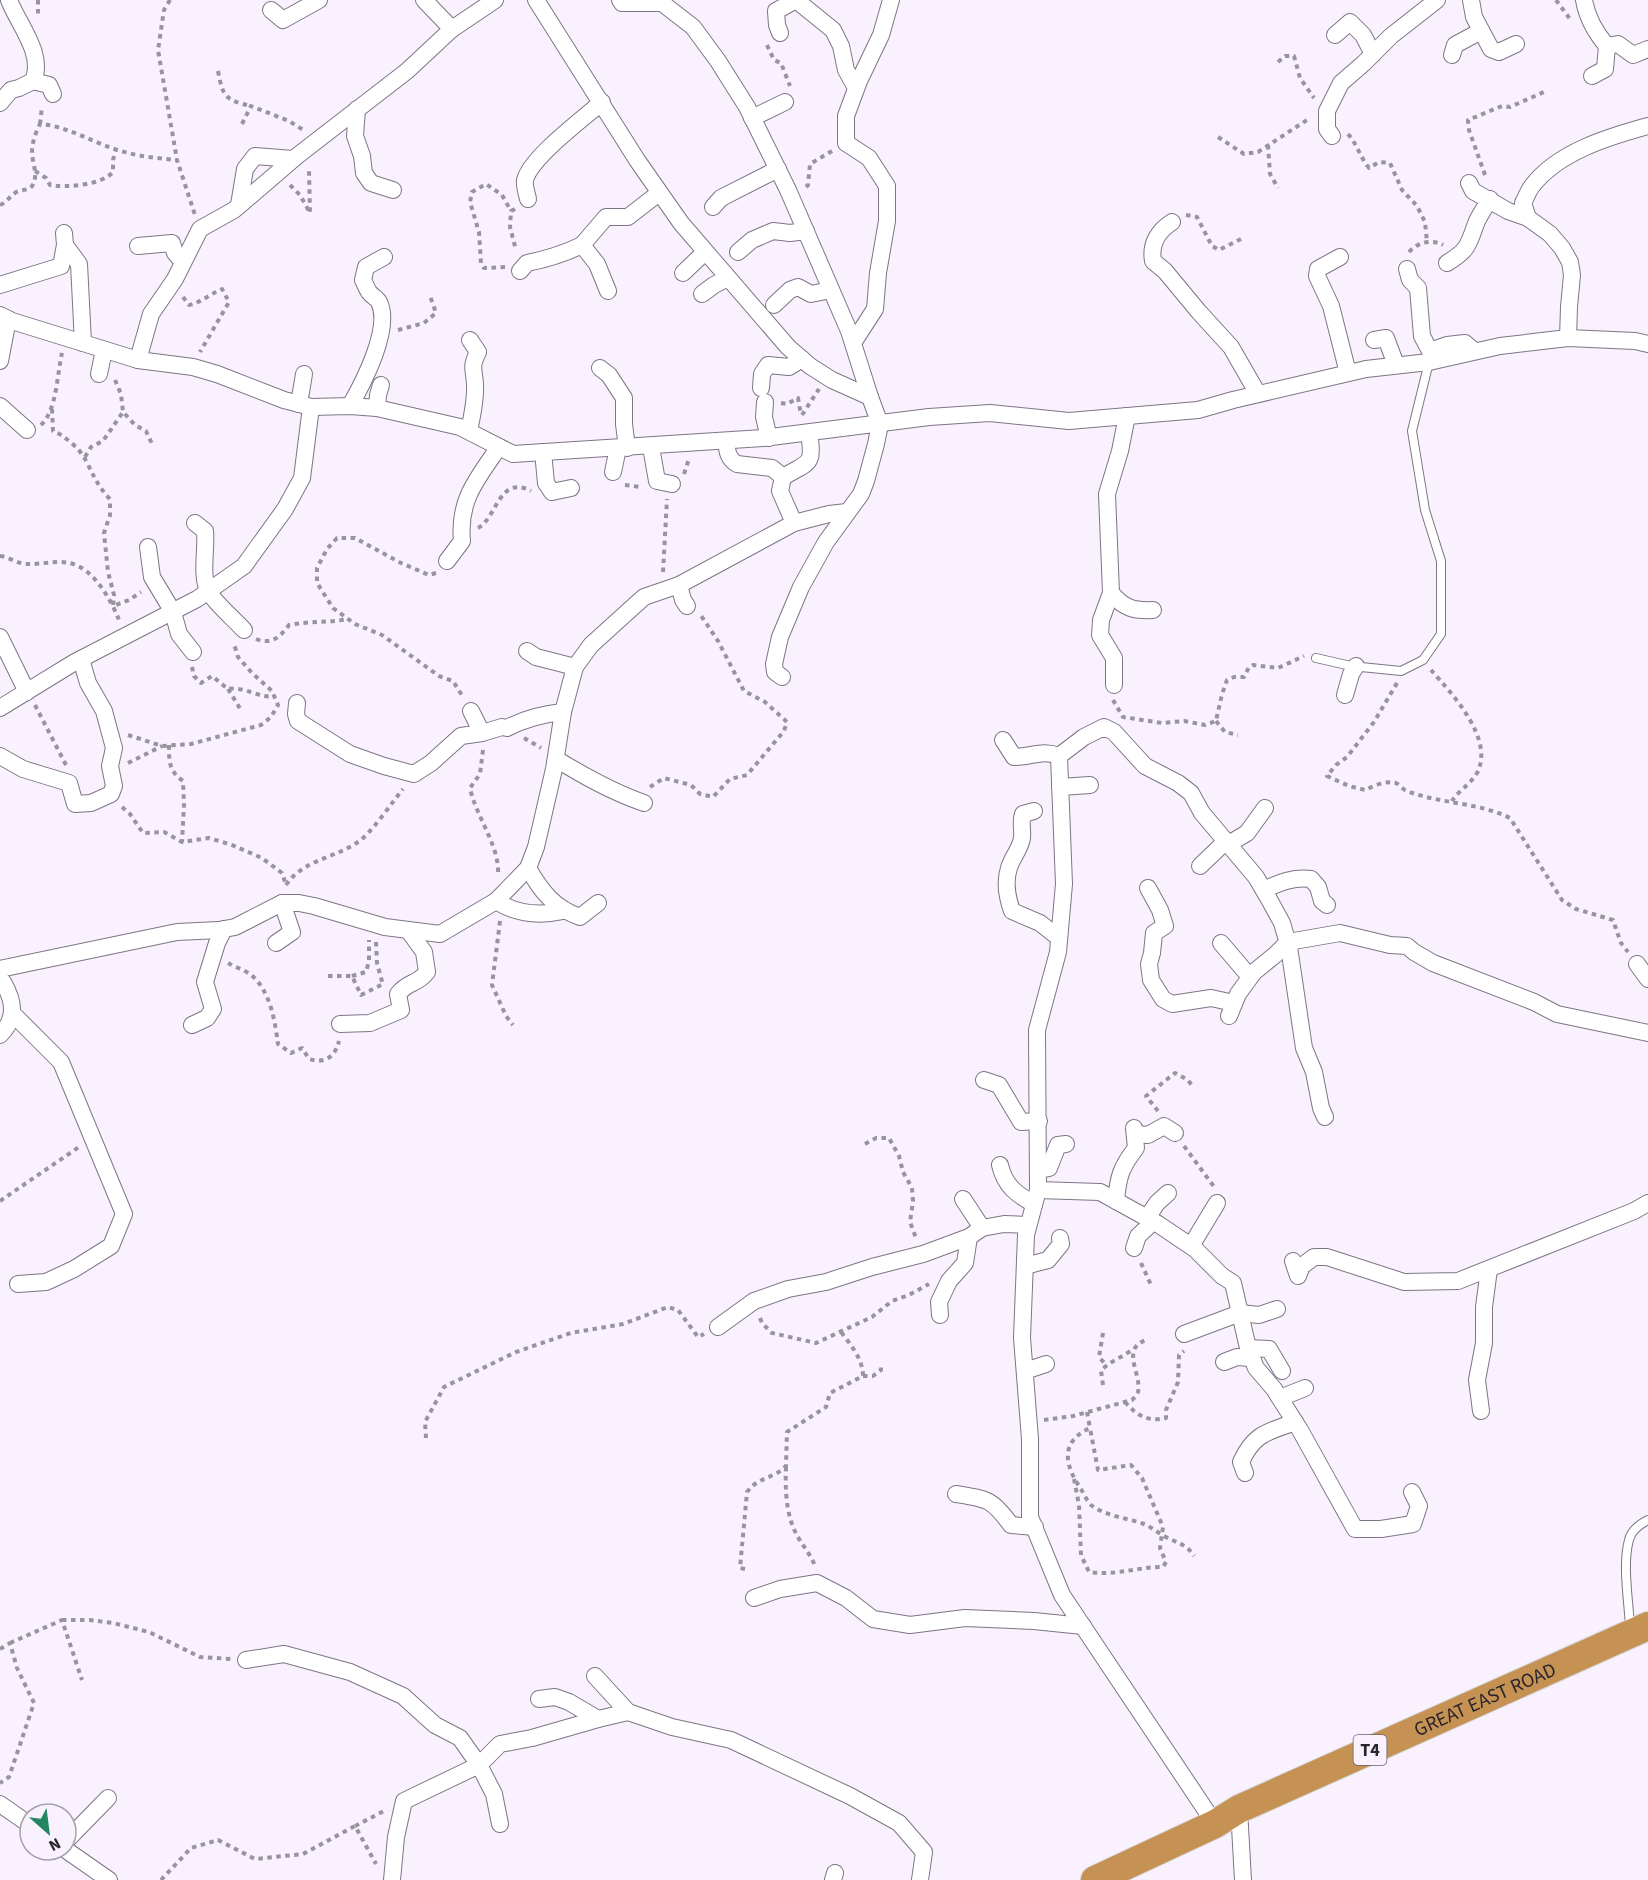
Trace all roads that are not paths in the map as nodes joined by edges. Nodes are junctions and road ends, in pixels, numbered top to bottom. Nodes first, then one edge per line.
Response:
1 (9, 0) edge
2 (319, 0) edge
3 (424, 0) edge
4 (495, 0) edge
5 (536, 0) edge
6 (620, 0) edge
7 (814, 0) edge
8 (891, 0) edge
9 (1437, 0) edge
10 (1471, 0) edge
11 (1584, 0) edge
12 (666, 2) edge
13 (271, 10) dead end
14 (452, 30) junction
15 (833, 30) junction
16 (1481, 31) junction
17 (780, 33) road end
18 (1335, 35) dead end
19 (1516, 44) dead end
20 (1607, 46) junction
21 (1648, 49) edge
22 (1373, 54) junction
23 (1452, 55) dead end
24 (1592, 76) dead end
25 (33, 81) junction
26 (856, 88) junction
27 (53, 94) dead end
28 (602, 102) junction
29 (784, 102) road end
30 (0, 103) edge
31 (357, 108) junction
32 (752, 118) junction
33 (1648, 126) edge
34 (1332, 136) road end
35 (293, 159) junction
36 (778, 169) junction
37 (1469, 183) dead end
38 (393, 190) dead end
39 (659, 193) junction
40 (528, 199) road end
41 (1490, 199) junction
42 (239, 205) junction
43 (713, 207) dead end
44 (1528, 219) junction
45 (1172, 222) road end
46 (806, 231) junction
47 (582, 245) junction
48 (138, 246) dead end
49 (705, 252) junction
50 (738, 252) dead end
51 (384, 257) dead end
52 (1340, 257) dead end
53 (1451, 260) road end
54 (183, 262) junction
55 (1407, 269) road end
56 (520, 271) road end
57 (683, 273) dead end
58 (728, 278) junction
59 (0, 285) edge
60 (831, 290) junction
61 (608, 291) dead end
62 (702, 294) dead end
63 (774, 306) dead end
64 (4, 317) edge
65 (1568, 338) junction
66 (470, 340) dead end
67 (1374, 340) dead end
68 (83, 343) junction
69 (853, 343) junction
70 (1648, 344) edge
71 (104, 350) junction
72 (1475, 352) junction
73 (802, 359) junction
74 (138, 360) junction
75 (0, 361) edge
76 (1429, 362) junction
77 (1395, 365) junction
78 (600, 368) dead end
79 (1348, 373) junction
80 (99, 374) road end
81 (304, 374) dead end
82 (381, 385) dead end
83 (1258, 394) junction
84 (870, 397) junction
85 (0, 406) edge
86 (305, 406) junction
87 (350, 406) junction
88 (377, 408) junction
89 (1127, 416) junction
90 (880, 424) junction
91 (27, 430) road end
92 (469, 431) junction
93 (809, 433) junction
94 (769, 438) junction
95 (726, 441) junction
96 (499, 447) junction
97 (651, 447) junction
98 (623, 448) junction
99 (543, 452) junction
100 (613, 472) road end
101 (783, 477) junction
102 (666, 483) road end
103 (571, 488) dead end
104 (848, 512) junction
105 (195, 523) dead end
106 (794, 523) junction
107 (148, 547) dead end
108 (447, 561) road end
109 (679, 585) junction
110 (208, 591) junction
111 (1111, 593) junction
112 (687, 606) road end
113 (1153, 610) dead end
114 (173, 612) junction
115 (239, 624) road end
116 (0, 637) edge
117 (527, 651) dead end
118 (193, 652) road end
119 (1316, 658) road end
120 (81, 659) junction
121 (1356, 666) junction
122 (575, 667) junction
123 (782, 677) dead end
124 (1114, 685) road end
125 (27, 692) junction
126 (1345, 695) dead end
127 (297, 703) dead end
128 (0, 708) edge
129 (471, 711) road end
130 (563, 712) junction
131 (482, 733) junction
132 (1004, 740) dead end
133 (0, 756) edge
134 (1059, 756) junction
135 (556, 759) junction
136 (1090, 784) dead end
137 (1060, 787) junction
138 (644, 803) road end
139 (1265, 808) dead end
140 (1034, 811) dead end
141 (1226, 843) junction
142 (1200, 866) dead end
143 (528, 868) junction
144 (1148, 888) dead end
145 (1264, 890) junction
146 (496, 901) junction
147 (282, 903) junction
148 (598, 903) dead end
149 (1327, 905) dead end
150 (563, 911) junction
151 (224, 929) junction
152 (449, 929) junction
153 (408, 930) junction
154 (1059, 938) junction
155 (1288, 942) junction
156 (276, 943) dead end
157 (1221, 943) dead end
158 (424, 952) junction
159 (1636, 964) road end
160 (0, 969) edge
161 (1250, 977) junction
162 (1648, 979) edge
163 (0, 981) edge
164 (13, 1014) junction
165 (340, 1024) road end
166 (192, 1025) dead end
167 (1648, 1033) edge
168 (0, 1035) edge
169 (984, 1080) dead end
170 (1325, 1117) dead end
171 (1039, 1121) junction
172 (1171, 1130) road end
173 (1066, 1144) dead end
174 (1000, 1165) dead end
175 (1039, 1170) junction
176 (1168, 1193) dead end
177 (1036, 1197) junction
178 (963, 1199) dead end
179 (1116, 1201) junction
180 (1217, 1203) road end
181 (1648, 1203) edge
182 (1150, 1220) junction
183 (1028, 1225) junction
184 (975, 1233) junction
185 (1060, 1238) dead end
186 (1191, 1246) junction
187 (1134, 1248) road end
188 (1293, 1261) dead end
189 (1025, 1266) junction
190 (1489, 1269) junction
191 (18, 1284) dead end
192 (1277, 1309) dead end
193 (1240, 1313) junction
194 (940, 1315) dead end
195 (718, 1327) road end
196 (1184, 1334) road end
197 (1250, 1353) junction
198 (1224, 1362) dead end
199 (1046, 1364) dead end
200 (1025, 1371) junction
201 (1282, 1371) dead end
202 (1305, 1388) dead end
203 (1280, 1398) junction
204 (1481, 1411) dead end
205 (1295, 1422) junction
206 (1245, 1473) dead end
207 (1412, 1492) dead end
208 (956, 1494) dead end
209 (1648, 1520) edge
210 (1035, 1527) junction
211 (754, 1599) dead end
212 (1083, 1626) junction
213 (1639, 1630) edge
214 (246, 1660) road end
215 (595, 1676) dead end
216 (539, 1700) dead end
217 (628, 1712) junction
218 (598, 1719) junction
219 (479, 1765) junction
220 (108, 1798) dead end
221 (0, 1803) edge
222 (1239, 1809) junction
223 (18, 1816) edge
224 (500, 1824) dead end
225 (1215, 1824) junction
226 (78, 1829) edge
227 (78, 1859) edge
228 (386, 1874) edge
229 (105, 1879) edge
230 (920, 1880) edge
231 (1095, 1880) edge
232 (1243, 1880) edge

1 - 25 street
2 - 13 street
3 - 14 street
4 - 14 street
5 - 28 street
6 - 12 street
7 - 15 street
8 - 26 street
9 - 22 street
10 - 16 street
11 - 20 street
12 - 32 street
14 - 31 street
15 - 17 street
15 - 26 street
16 - 19 street
16 - 23 street
18 - 22 street
20 - 21 street
20 - 24 street
22 - 34 street
25 - 27 street
25 - 30 street
26 - 69 street
28 - 39 street
28 - 40 street
29 - 32 street
31 - 35 street
31 - 38 street
32 - 36 street
33 - 44 street
35 - 42 street
35 - 42 street
36 - 43 street
36 - 46 street
37 - 41 street
39 - 47 street
39 - 49 street
41 - 44 street
41 - 53 street
42 - 54 street
44 - 65 street
45 - 83 street
46 - 50 street
46 - 60 street
47 - 56 street
47 - 61 street
48 - 54 street
49 - 57 street
49 - 58 street
51 - 87 street
52 - 79 street
54 - 74 street
55 - 72 street
58 - 62 street
58 - 73 street
59 - 68 street
60 - 63 street
60 - 69 street
64 - 68 street
64 - 75 street
65 - 70 street
65 - 72 street
66 - 92 street
67 - 77 street
68 - 71 street
69 - 84 street
71 - 74 street
71 - 80 street
72 - 76 street
73 - 84 street
73 - 94 street
74 - 86 street
76 - 77 street
76 - 121 lane
77 - 79 street
78 - 98 street
79 - 83 street
81 - 86 street
82 - 88 street
83 - 89 street
84 - 90 street
85 - 91 street
86 - 87 street
86 - 110 street
87 - 88 street
88 - 92 street
89 - 90 street
89 - 111 street
90 - 93 street
90 - 104 street
92 - 96 street
93 - 94 street
93 - 101 street
94 - 95 street
95 - 97 street
95 - 101 street
96 - 99 street
96 - 108 street
97 - 98 street
97 - 102 street
98 - 99 street
98 - 100 street
99 - 103 street
101 - 106 street
104 - 106 street
104 - 123 street
105 - 110 street
106 - 109 street
107 - 114 street
109 - 112 street
109 - 122 street
110 - 114 street
110 - 115 street
111 - 113 street
111 - 124 street
114 - 118 street
114 - 120 street
116 - 125 street
117 - 122 street
119 - 121 lane
120 - 125 street
120 - 133 street
121 - 126 street
122 - 130 street
125 - 128 street
127 - 131 street
129 - 131 street
130 - 131 street
130 - 135 street
132 - 134 street
134 - 137 street
134 - 141 street
135 - 138 street
135 - 143 street
136 - 137 street
137 - 154 street
139 - 141 street
140 - 154 street
141 - 142 street
141 - 145 street
143 - 146 street
143 - 150 street
144 - 161 street
145 - 149 street
145 - 155 street
146 - 150 street
146 - 152 street
147 - 151 street
147 - 153 street
147 - 156 street
148 - 150 street
151 - 160 street
151 - 166 street
152 - 153 street
152 - 158 street
153 - 158 street
154 - 171 street
155 - 161 street
155 - 167 street
155 - 170 street
157 - 161 street
158 - 165 street
159 - 162 street
163 - 164 street
164 - 168 street
164 - 191 street
169 - 171 street
171 - 175 street
172 - 179 street
173 - 175 street
174 - 177 street
175 - 177 street
176 - 182 street
177 - 179 street
177 - 183 street
178 - 184 street
179 - 182 street
180 - 186 street
181 - 190 street
182 - 186 street
182 - 187 street
183 - 184 street
183 - 189 street
184 - 194 street
184 - 195 street
185 - 189 street
186 - 193 street
188 - 190 street
189 - 200 street
190 - 204 street
192 - 193 street
193 - 196 street
193 - 197 street
197 - 198 street
197 - 201 street
197 - 203 street
199 - 200 street
200 - 210 street
202 - 203 street
203 - 205 street
205 - 206 street
205 - 207 street
208 - 210 street
209 - 213 lane
210 - 212 street
211 - 212 street
212 - 225 street
213 - 222 highway, GREAT EAST ROAD / T4
214 - 219 street
215 - 217 street
216 - 218 street
217 - 218 street
217 - 230 street
218 - 219 street
219 - 224 street
219 - 228 street
220 - 226 street
221 - 223 street
222 - 225 highway, GREAT EAST ROAD / T4
222 - 232 street
225 - 231 highway, GREAT EAST ROAD / T4
227 - 229 street

